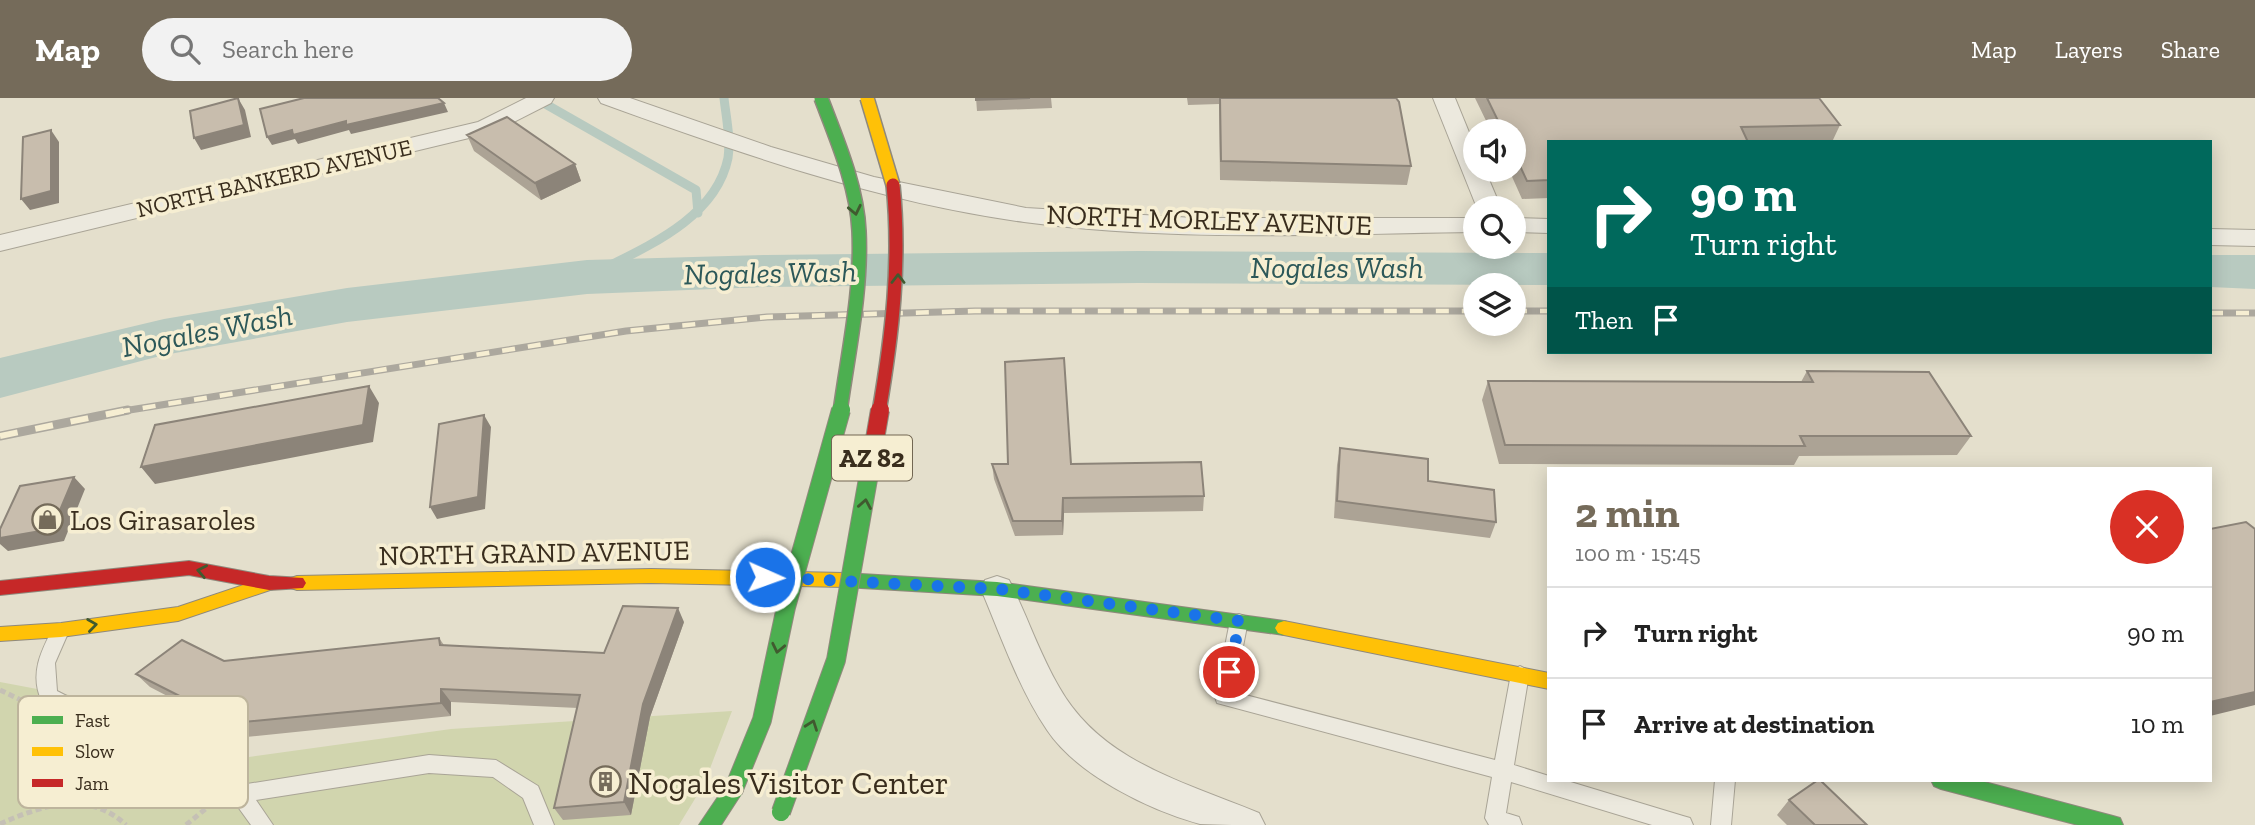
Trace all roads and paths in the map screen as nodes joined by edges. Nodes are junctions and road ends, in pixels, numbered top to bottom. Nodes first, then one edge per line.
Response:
1 (543, 98) edge
2 (609, 98) edge
3 (821, 98) edge
4 (867, 98) edge
5 (1444, 98) edge
6 (1484, 196) edge
7 (1463, 225) edge
8 (1526, 225) edge
9 (1547, 226) edge
10 (2212, 237) edge
11 (2255, 238) edge
12 (0, 243) edge
13 (269, 583) junction
14 (0, 588) edge
15 (998, 589) junction
16 (1240, 621) junction
17 (61, 630) junction
18 (0, 634) edge
19 (1520, 674) junction
20 (1547, 681) edge
21 (49, 696) edge
22 (1503, 772) junction
23 (1724, 782) edge
24 (1949, 782) edge
25 (248, 793) edge
26 (248, 805) edge
27 (40, 808) edge
28 (105, 808) edge
29 (207, 808) edge
30 (1654, 817) junction
31 (778, 819) edge
32 (0, 824) edge
33 (1512, 824) edge
34 (125, 825) edge
35 (186, 825) edge
36 (263, 825) edge
37 (544, 825) edge
38 (709, 825) edge
39 (1246, 825) edge
40 (1631, 825) edge
41 (1683, 825) edge
42 (1721, 825) edge
43 (2113, 825) edge

1 - 12 street, NORTH BANKERD AVENUE
2 - 7 street, NORTH MORLEY AVENUE
3 -> 38 main road, AZ 82, bridge
31 -> 4 main road, AZ 82, bridge
5 - 6 street
8 - 9 street
10 - 11 street
13 -> 14 main road, NORTH GRAND AVENUE
13 - 15 main road, NORTH GRAND AVENUE
17 -> 13 main road, NORTH GRAND AVENUE
15 - 16 main road, NORTH GRAND AVENUE
15 - 39 street
16 - 19 main road, NORTH GRAND AVENUE
16 - 22 lane
17 - 18 main road, NORTH GRAND AVENUE
17 - 21 lane
19 - 20 main road, NORTH GRAND AVENUE
19 - 22 lane
22 - 30 lane
22 - 33 lane
23 - 42 lane
24 - 43 main road
25 - 37 lane
26 - 36 lane
27 - 32 path
28 - 34 path
29 - 35 path
30 - 40 lane
30 - 41 lane

